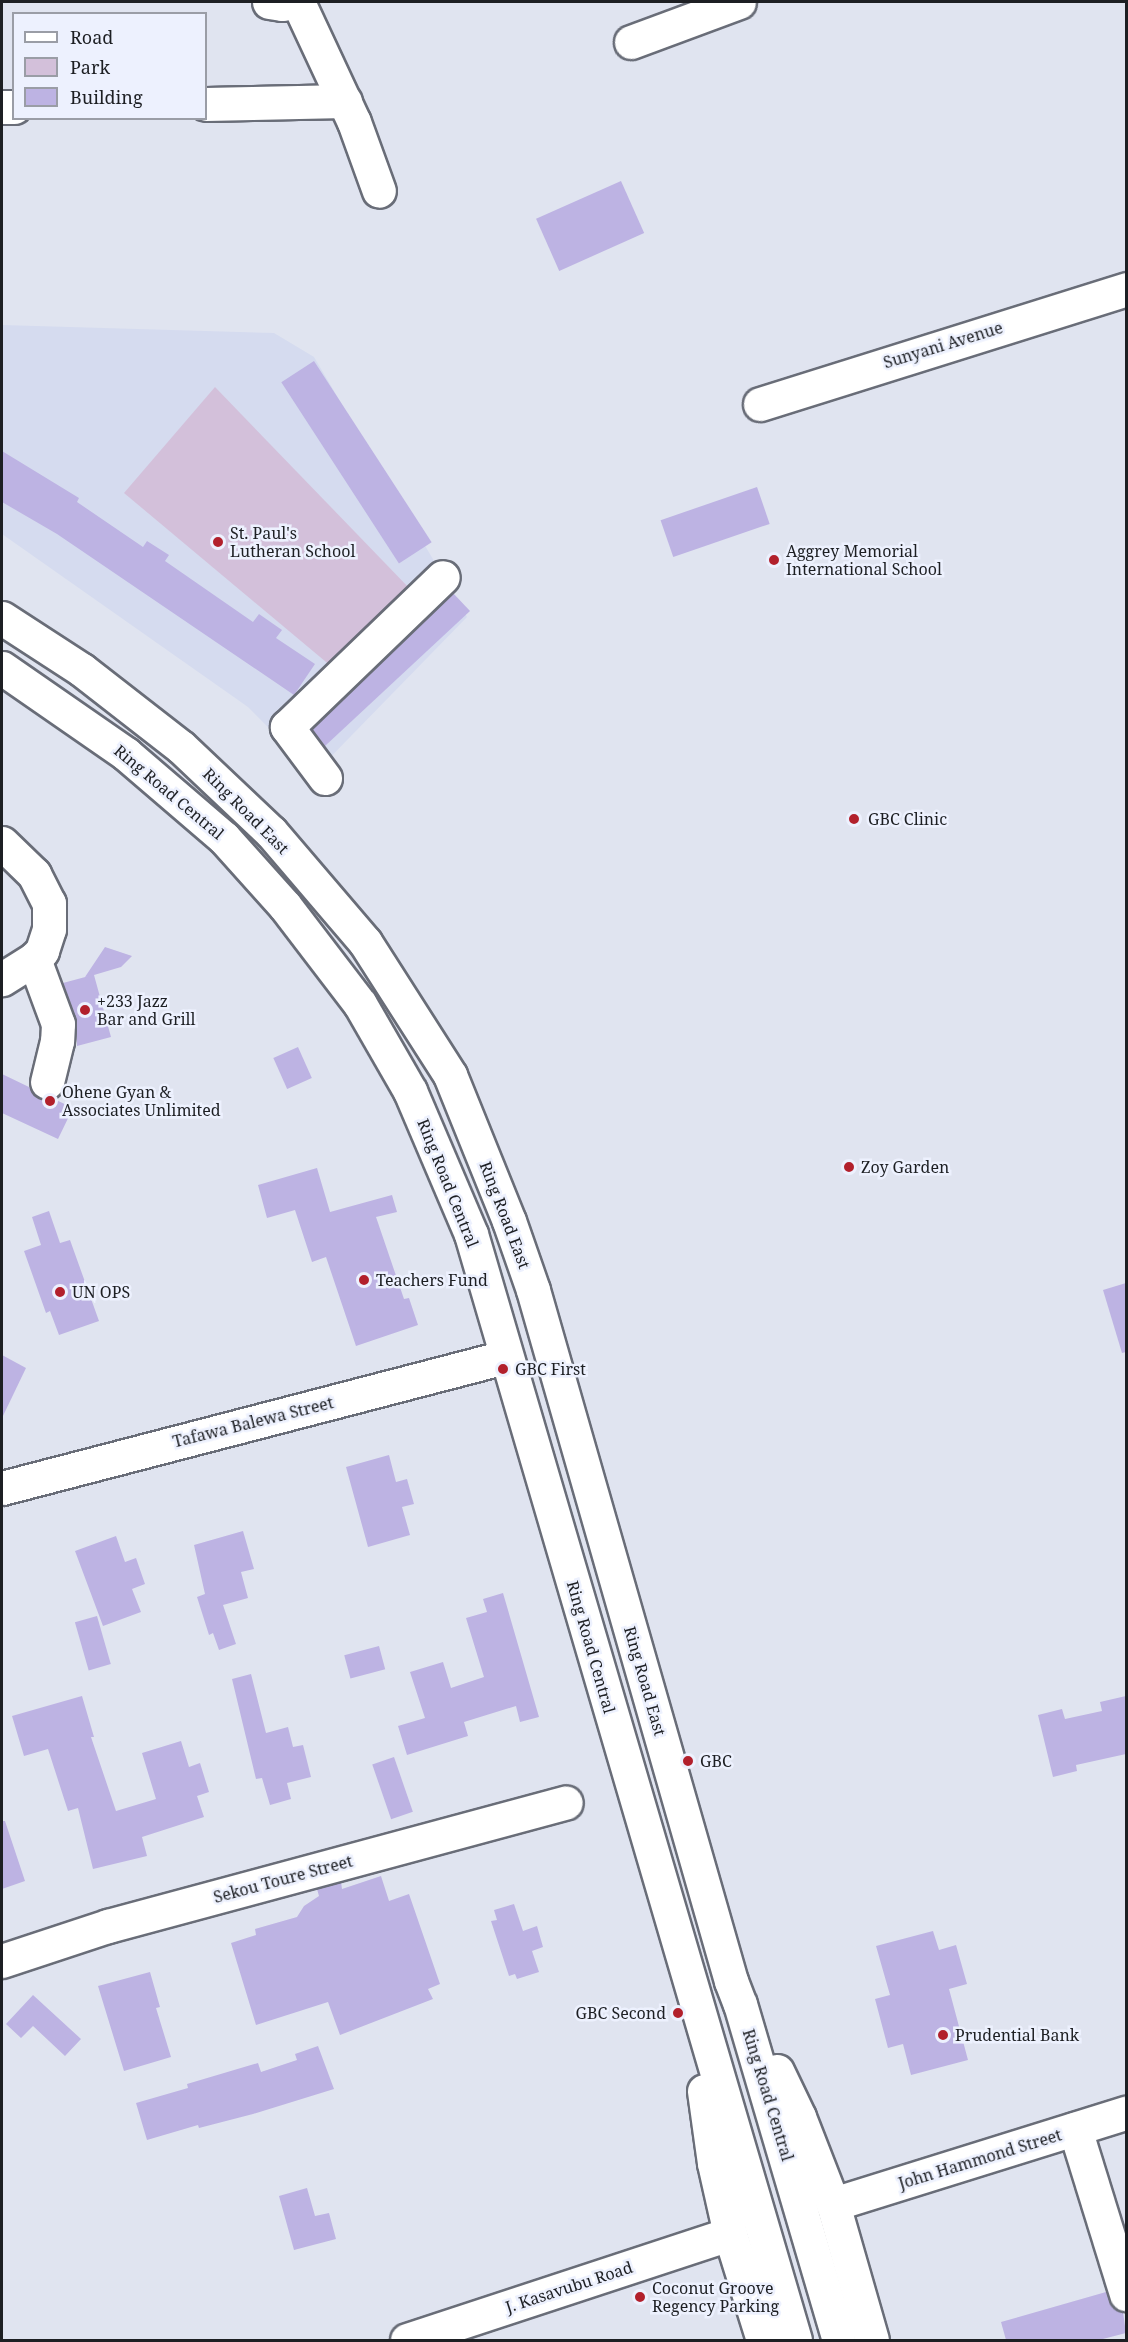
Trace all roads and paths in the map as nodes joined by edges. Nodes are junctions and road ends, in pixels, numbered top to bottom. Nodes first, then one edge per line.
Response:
1 (269, 2) edge
2 (296, 2) edge
3 (739, 2) edge
4 (631, 42) dead end
5 (345, 101) junction
6 (207, 104) edge
7 (379, 191) dead end
8 (1126, 289) edge
9 (760, 404) dead end
10 (443, 577) dead end
11 (2, 618) edge
12 (2, 668) edge
13 (325, 778) dead end
14 (2, 843) edge
15 (34, 959) junction
16 (2, 979) edge
17 (47, 1082) dead end
18 (505, 1357) junction
19 (2, 1488) edge
20 (603, 1534) junction
21 (562, 1547) junction
22 (566, 1802) dead end
23 (2, 1961) edge
24 (731, 1981) junction
25 (690, 1986) junction
26 (1126, 2113) edge
27 (1075, 2129) junction
28 (833, 2204) junction
29 (730, 2234) junction
30 (1126, 2294) edge
31 (407, 2340) edge
32 (763, 2340) edge
33 (795, 2340) edge
34 (839, 2340) edge
35 (872, 2340) edge

1 - 2 main road
2 - 5 main road
3 - 4 main road
5 - 6 main road
5 - 7 main road
8 - 9 main road, Sunyani Avenue
10 - 13 main road
11 - 20 main road, Ring Road East
12 - 18 main road, Ring Road Central
14 - 15 main road
15 - 16 main road
15 - 17 main road
18 - 19 main road, Tafawa Balewa Street
18 - 21 main road, Ring Road Central
20 - 21 main road
20 - 24 main road, Ring Road East
21 - 25 main road, Ring Road Central
22 - 23 main road, Sekou Toure Street
24 - 28 main road, Ring Road Central
24 - 34 main road, Ring Road Central
25 - 29 main road, Ring Road Central
25 - 33 main road, Ring Road Central
26 - 27 main road, John Hammond Street
27 - 28 main road, John Hammond Street
27 - 30 main road
28 - 35 main road, Ring Road Central
29 - 31 main road, J. Kasavubu Road
29 - 32 main road, Ring Road Central

